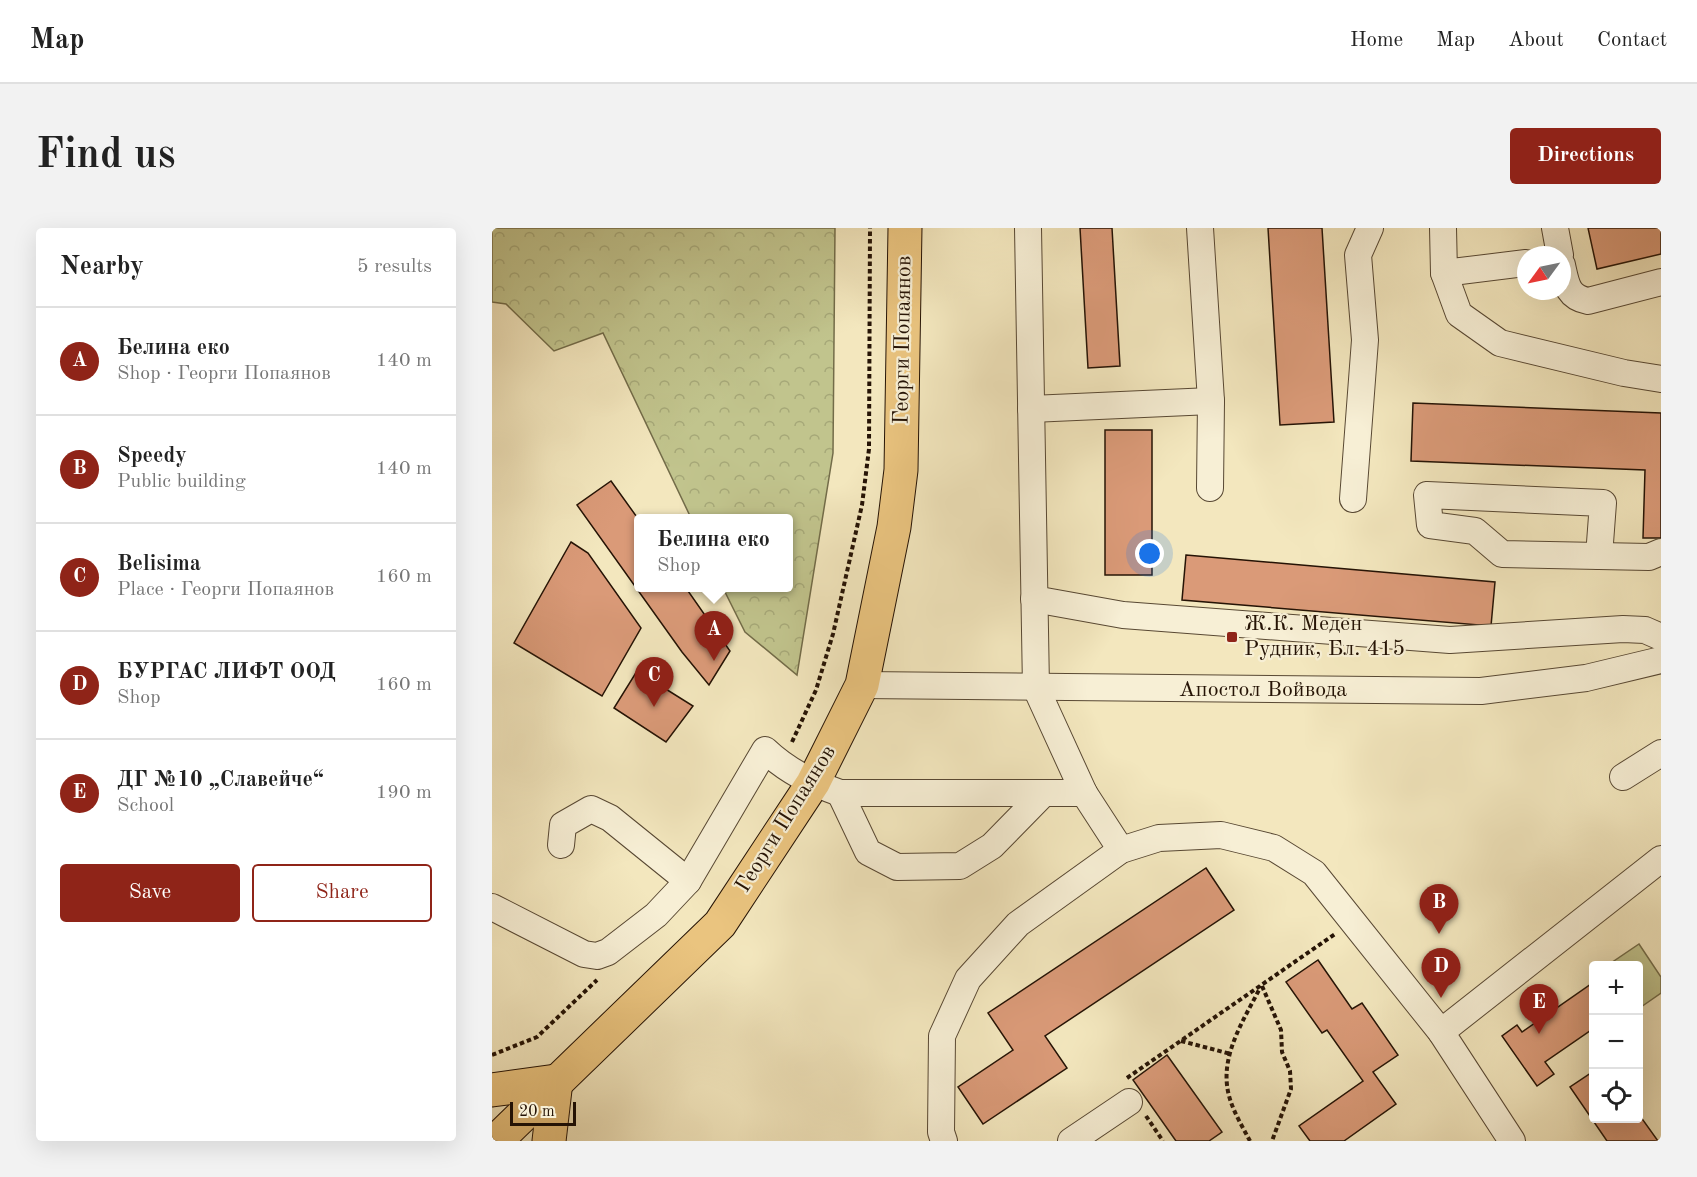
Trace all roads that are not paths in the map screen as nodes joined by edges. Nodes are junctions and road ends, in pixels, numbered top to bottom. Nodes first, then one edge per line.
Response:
1 (905, 228) edge
2 (1028, 228) edge
3 (1200, 228) edge
4 (1370, 228) edge
5 (1443, 228) edge
6 (1555, 228) edge
7 (1558, 246) edge
8 (1517, 264) edge
9 (1444, 273) junction
10 (1661, 282) edge
11 (1571, 293) edge
12 (1661, 379) edge
13 (1210, 400) junction
14 (1031, 409) junction
15 (1210, 488) dead end
16 (1353, 499) dead end
17 (1661, 552) edge
18 (1599, 556) junction
19 (1034, 599) junction
20 (1661, 637) edge
21 (1661, 660) edge
22 (862, 686) junction
23 (1036, 688) junction
24 (1661, 753) edge
25 (1623, 777) dead end
26 (827, 788) junction
27 (1084, 793) junction
28 (1042, 795) junction
29 (561, 844) dead end
30 (1120, 850) junction
31 (1661, 859) edge
32 (688, 881) junction
33 (492, 907) edge
34 (1441, 1032) junction
35 (556, 1081) junction
36 (492, 1090) edge
37 (1132, 1100) road end
38 (496, 1141) edge
39 (549, 1141) edge
40 (944, 1141) edge
41 (1071, 1141) edge
42 (1512, 1141) edge

1 - 22 main road, Георги Попаянов
2 - 14 street
3 - 13 street
4 - 16 street
5 - 9 street
6 - 7 street
8 - 9 street
9 - 12 street
10 - 11 street
13 - 14 street
13 - 15 street
14 - 19 street
17 - 18 street
18 - 18 street
19 - 20 street
19 - 23 street
21 - 23 street, Апостол Войвода
22 - 23 street, Апостол Войвода
22 - 26 main road, Георги Попаянов
23 - 27 street
24 - 25 street
26 - 28 street
26 - 28 street
26 - 32 street
26 - 35 main road, Георги Попаянов
27 - 28 street
27 - 30 street
29 - 32 street
30 - 34 street
30 - 40 street
31 - 34 street
32 - 33 street
34 - 42 street
35 - 36 main road
35 - 38 main road, Георги Попаянов
35 - 39 main road
37 - 41 street

